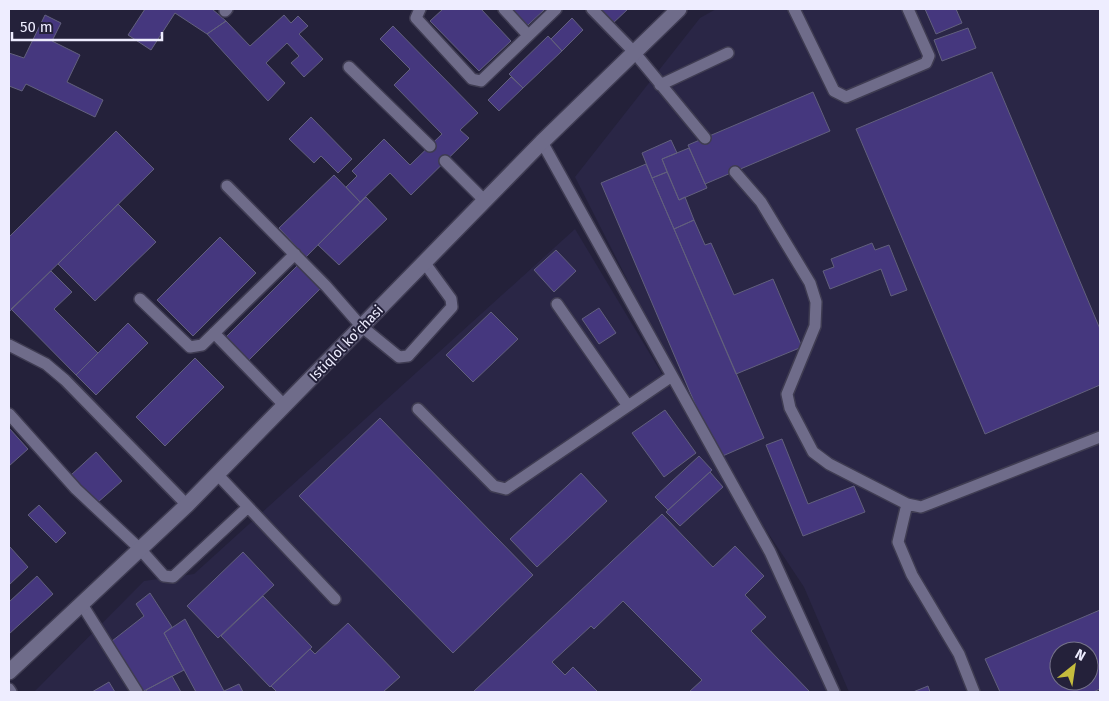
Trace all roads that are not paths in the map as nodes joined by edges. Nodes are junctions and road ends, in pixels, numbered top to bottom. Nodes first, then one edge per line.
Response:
1 (420, 9) edge
2 (504, 9) edge
3 (556, 9) edge
4 (592, 9) edge
5 (679, 9) edge
6 (794, 9) edge
7 (908, 9) edge
8 (528, 35) junction
9 (634, 52) junction
10 (728, 53) dead end
11 (349, 67) dead end
12 (660, 85) junction
13 (705, 138) dead end
14 (542, 142) junction
15 (430, 146) dead end
16 (445, 161) dead end
17 (735, 172) dead end
18 (227, 186) dead end
19 (485, 201) junction
20 (295, 254) junction
21 (424, 262) junction
22 (140, 299) dead end
23 (557, 304) dead end
24 (361, 326) junction
25 (214, 334) junction
26 (9, 344) edge
27 (672, 376) junction
28 (284, 405) junction
29 (628, 406) junction
30 (418, 409) dead end
31 (9, 414) edge
32 (1100, 437) edge
33 (217, 474) junction
34 (908, 504) junction
35 (187, 505) junction
36 (248, 507) junction
37 (140, 549) junction
38 (335, 599) dead end
39 (81, 603) junction
40 (10, 668) edge
41 (9, 689) edge
42 (11, 692) edge
43 (137, 692) edge
44 (834, 692) edge
45 (974, 692) edge

1 - 8 lane
2 - 8 lane
3 - 8 lane
4 - 9 lane
5 - 9 main road, Istiqlol ko'chasi
6 - 7 lane
9 - 12 lane
9 - 14 main road, Istiqlol ko'chasi
10 - 12 lane
11 - 15 lane
12 - 13 lane
14 - 19 main road, Istiqlol ko'chasi
14 - 27 lane
16 - 19 lane
17 - 34 lane
18 - 20 lane
19 - 21 main road, Istiqlol ko'chasi
20 - 24 lane
20 - 25 lane
21 - 24 main road, Istiqlol ko'chasi
21 - 24 lane
22 - 25 lane
23 - 29 lane
24 - 28 main road, Istiqlol ko'chasi
25 - 28 lane
26 - 35 lane
27 - 29 lane
27 - 44 lane
28 - 33 main road, Istiqlol ko'chasi
29 - 30 lane
31 - 37 lane
32 - 34 lane
33 - 35 main road, Istiqlol ko'chasi
33 - 36 lane
34 - 45 lane
35 - 37 main road, Istiqlol ko'chasi
36 - 37 lane
36 - 38 lane
37 - 39 main road, Istiqlol ko'chasi
39 - 40 main road, Istiqlol ko'chasi
39 - 43 lane
41 - 42 lane

